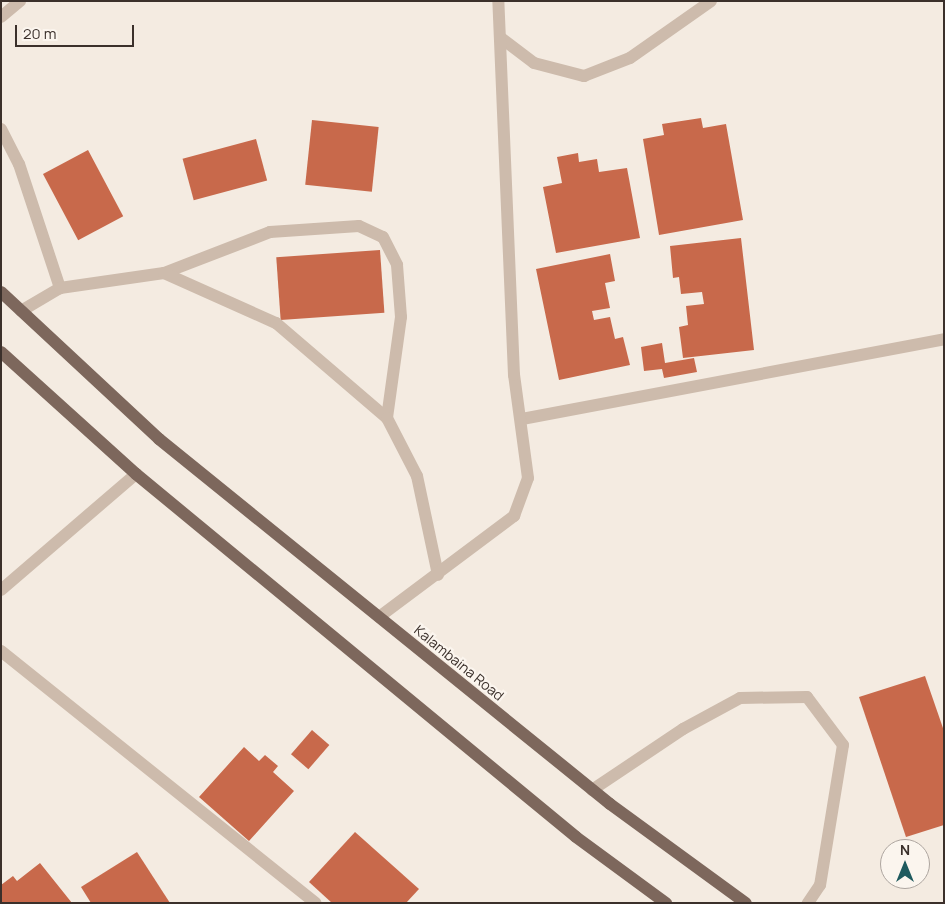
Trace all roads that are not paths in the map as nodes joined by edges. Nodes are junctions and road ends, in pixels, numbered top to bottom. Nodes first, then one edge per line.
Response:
1 (20, 1) edge
2 (498, 1) edge
3 (711, 1) edge
4 (1, 17) edge
5 (501, 38) junction
6 (1, 129) edge
7 (164, 273) junction
8 (60, 288) junction
9 (1, 292) edge
10 (22, 312) junction
11 (944, 338) edge
12 (1, 352) edge
13 (387, 418) junction
14 (522, 419) junction
15 (136, 474) junction
16 (438, 575) junction
17 (1, 590) edge
18 (379, 617) junction
19 (1, 651) edge
20 (592, 790) junction
21 (315, 903) edge
22 (666, 903) edge
23 (746, 903) edge
24 (808, 903) edge

1 - 4 street
2 - 5 street
3 - 5 street
5 - 14 street
6 - 8 street
7 - 8 street
7 - 13 street
7 - 13 street
8 - 10 street
9 - 10 main road, Kalambaina Road
10 - 18 main road, Kalambaina Road
11 - 14 street
12 - 15 main road
13 - 16 street
14 - 16 street
15 - 17 street
15 - 22 main road
16 - 18 street
18 - 20 main road, Kalambaina Road
19 - 21 street
20 - 23 main road, Kalambaina Road
20 - 24 street

